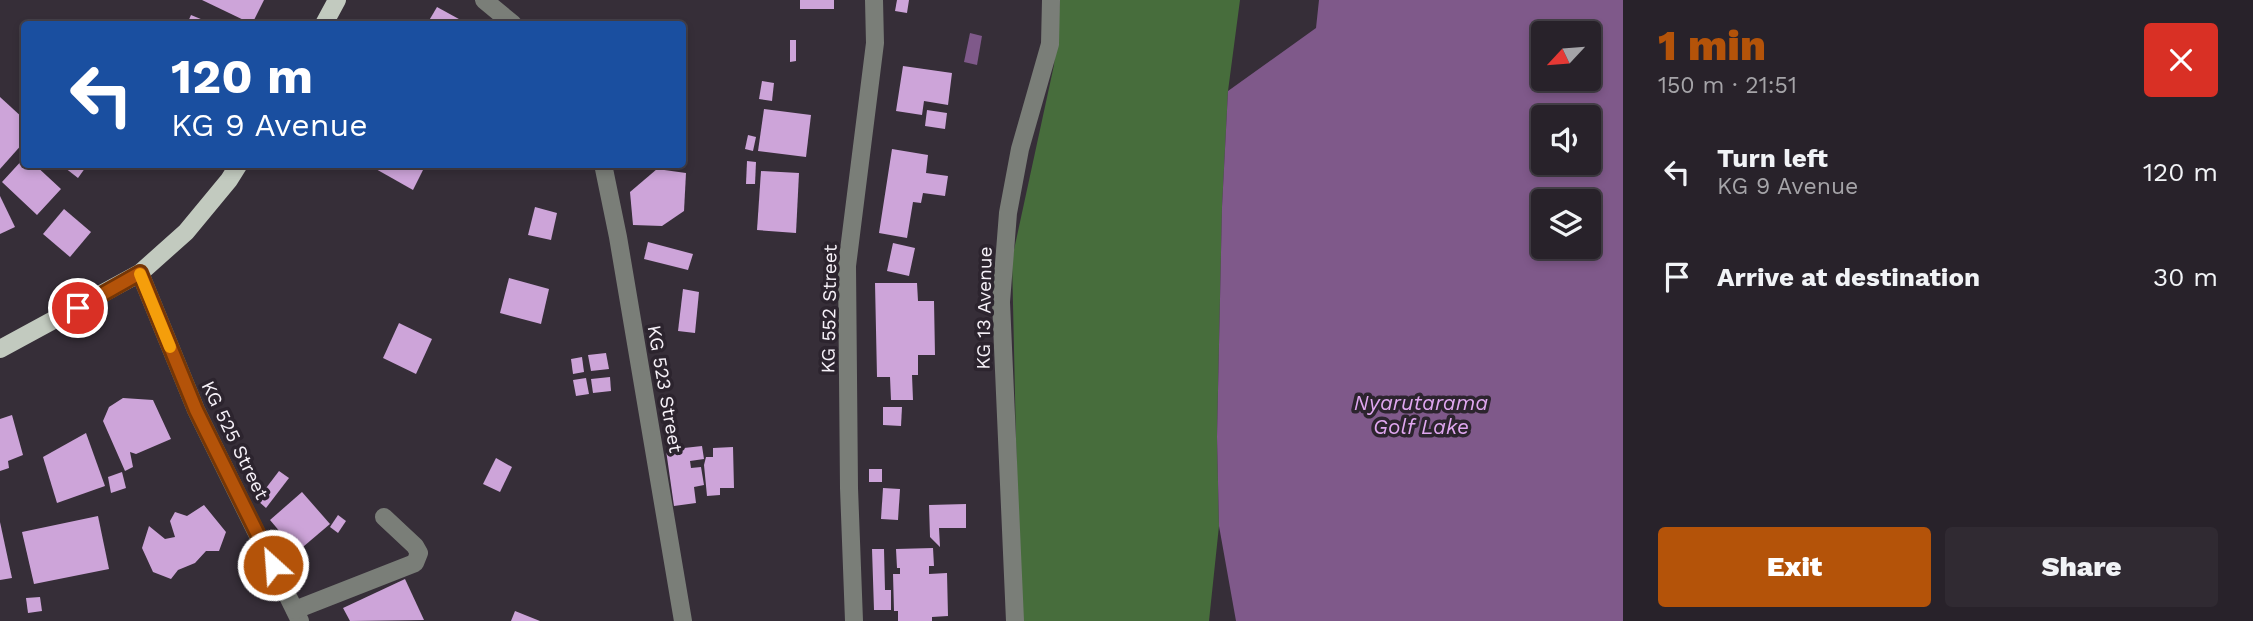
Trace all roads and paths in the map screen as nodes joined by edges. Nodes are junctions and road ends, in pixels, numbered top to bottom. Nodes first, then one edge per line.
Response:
1 (337, 0) edge
2 (484, 0) edge
3 (874, 0) edge
4 (1051, 0) edge
5 (326, 21) edge
6 (509, 21) edge
7 (236, 168) edge
8 (604, 168) edge
9 (140, 273) junction
10 (0, 349) edge
11 (384, 517) dead end
12 (296, 618) edge
13 (683, 621) edge
14 (854, 621) edge
15 (1015, 621) edge

1 - 5 main road
2 - 6 street
3 - 14 street, KG 552 Street
4 - 15 street, KG 13 Avenue
7 - 9 main road
8 - 13 street, KG 523 Street
9 - 10 main road
9 - 12 street, KG 525 Street
11 - 12 street

